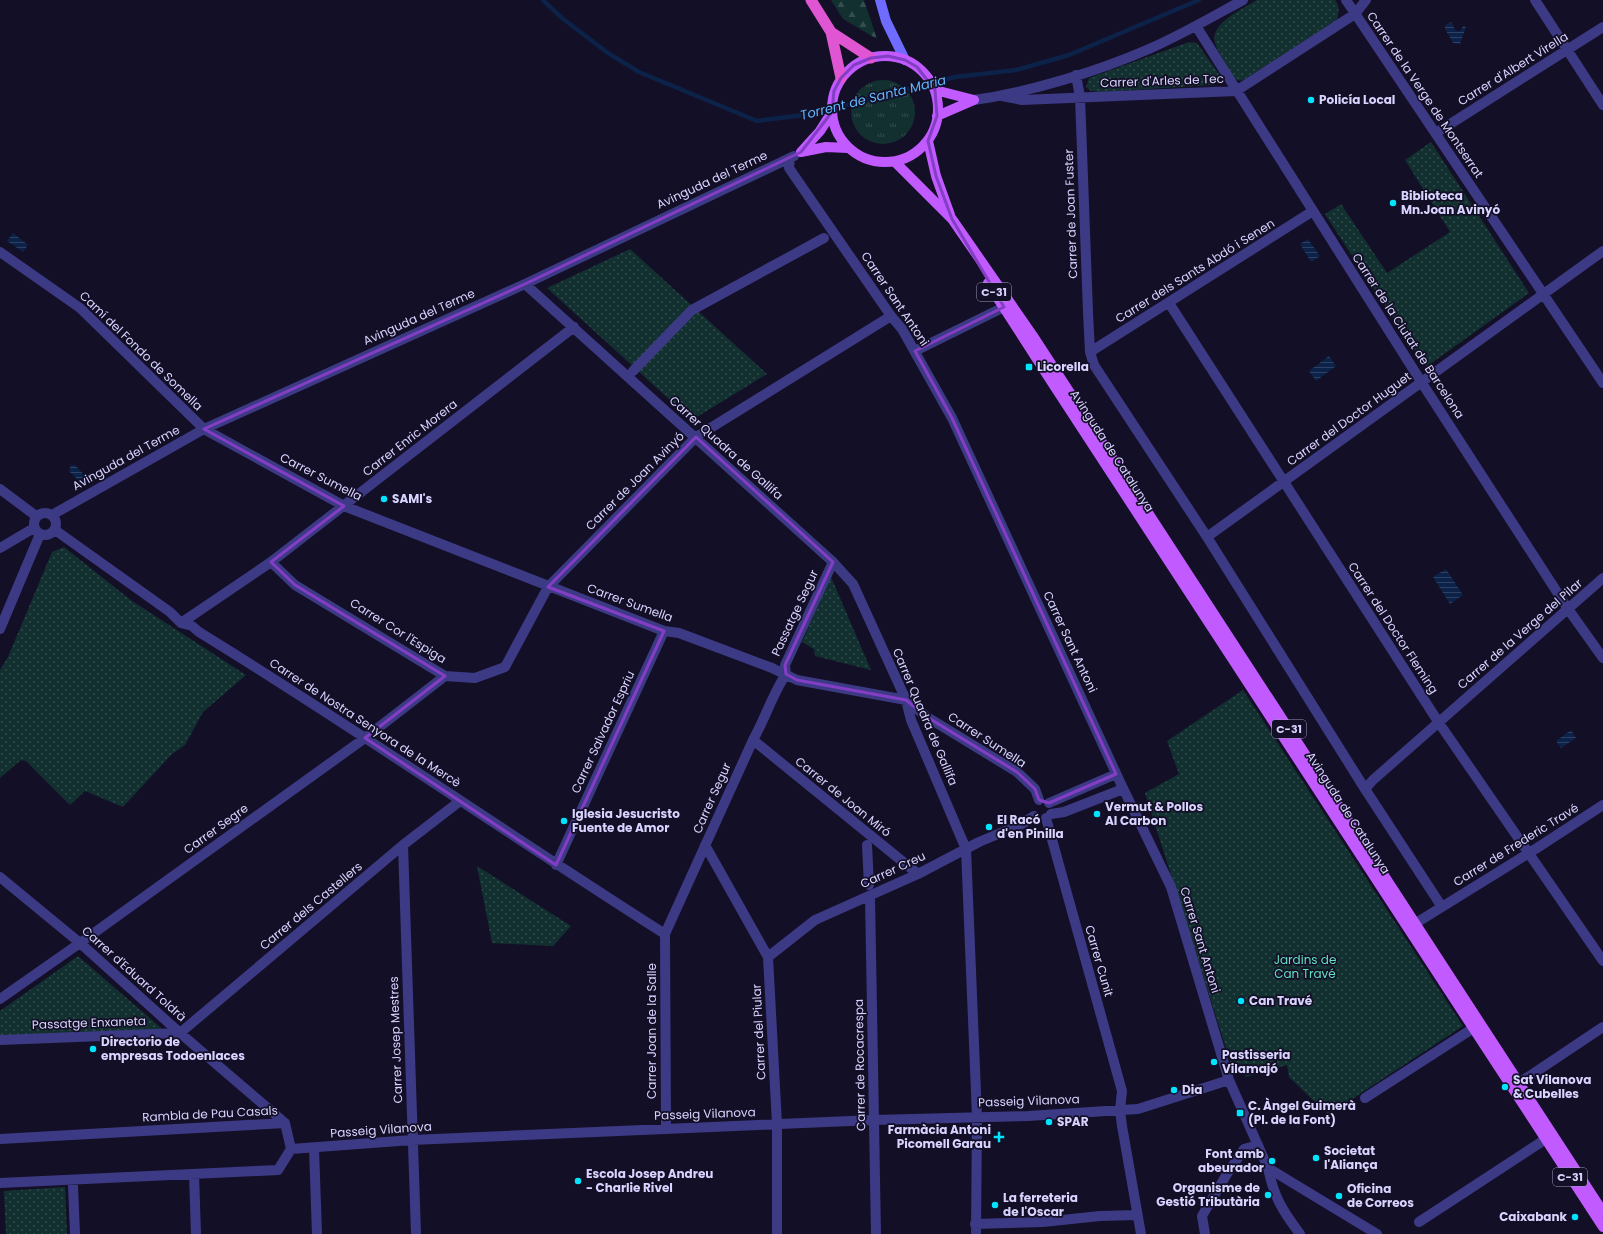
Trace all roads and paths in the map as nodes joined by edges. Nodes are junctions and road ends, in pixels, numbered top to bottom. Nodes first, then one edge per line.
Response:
1 (811, 0) edge
2 (880, 0) edge
3 (1243, 0) edge
4 (1346, 0) edge
5 (1366, 0) edge
6 (1535, 0) edge
7 (1355, 14) junction
8 (1196, 26) junction
9 (1603, 27) edge
10 (831, 32) junction
11 (1568, 50) junction
12 (870, 58) junction
13 (905, 60) junction
14 (1076, 75) junction
15 (841, 78) junction
16 (934, 90) junction
17 (1236, 91) junction
18 (1002, 96) junction
19 (1080, 97) junction
20 (974, 100) junction
21 (1603, 105) edge
22 (832, 109) junction
23 (938, 116) junction
24 (1436, 133) junction
25 (928, 141) junction
26 (848, 148) junction
27 (801, 152) junction
28 (790, 158) junction
29 (895, 162) junction
30 (1313, 211) junction
31 (952, 219) junction
32 (824, 238) dead end
33 (971, 249) junction
34 (1603, 251) edge
35 (0, 252) edge
36 (525, 284) junction
37 (1544, 295) junction
38 (1169, 304) junction
39 (1004, 307) junction
40 (891, 316) junction
41 (574, 327) junction
42 (915, 351) junction
43 (1090, 352) junction
44 (633, 371) dead end
45 (1422, 383) junction
46 (1603, 383) edge
47 (204, 429) junction
48 (696, 437) junction
49 (1284, 482) junction
50 (0, 488) edge
51 (344, 506) junction
52 (52, 515) junction
53 (36, 516) junction
54 (55, 530) junction
55 (37, 531) junction
56 (1207, 537) junction
57 (0, 548) edge
58 (271, 562) junction
59 (833, 562) junction
60 (1603, 578) edge
61 (548, 587) junction
62 (1568, 608) junction
63 (181, 623) junction
64 (0, 629) edge
65 (664, 631) junction
66 (1603, 658) edge
67 (786, 674) junction
68 (445, 676) junction
69 (906, 700) junction
70 (1439, 723) junction
71 (366, 738) junction
72 (753, 740) junction
73 (1116, 774) junction
74 (1124, 789) junction
75 (1365, 789) junction
76 (460, 801) junction
77 (1044, 801) junction
78 (1603, 805) edge
79 (1034, 816) junction
80 (1048, 816) junction
81 (404, 845) junction
82 (705, 845) junction
83 (867, 845) dead end
84 (966, 849) junction
85 (1528, 854) junction
86 (556, 865) junction
87 (918, 874) junction
88 (0, 877) edge
89 (869, 885) dead end
90 (870, 896) junction
91 (1442, 907) junction
92 (1416, 923) junction
93 (665, 934) junction
94 (80, 943) junction
95 (768, 958) junction
96 (1603, 961) edge
97 (0, 999) edge
98 (1603, 1027) edge
99 (1472, 1029) junction
100 (180, 1033) junction
101 (0, 1040) edge
102 (1229, 1080) junction
103 (1515, 1086) junction
104 (1365, 1098) dead end
105 (1120, 1110) junction
106 (977, 1117) junction
107 (874, 1120) junction
108 (285, 1123) junction
109 (777, 1124) junction
110 (666, 1129) junction
111 (1549, 1137) junction
112 (0, 1139) edge
113 (412, 1140) junction
114 (1258, 1145) junction
115 (314, 1148) junction
116 (291, 1149) junction
117 (1268, 1168) junction
118 (194, 1174) junction
119 (0, 1183) edge
120 (73, 1186) dead end
121 (1603, 1212) edge
122 (1137, 1215) junction
123 (1418, 1222) dead end
124 (1603, 1227) edge
125 (976, 1229) edge
126 (74, 1234) edge
127 (196, 1234) edge
128 (317, 1234) edge
129 (416, 1234) edge
130 (777, 1234) edge
131 (876, 1234) edge
132 (1141, 1234) edge
133 (1205, 1234) edge
134 (1300, 1234) edge
135 (1377, 1234) edge

1 - 10 highway
2 - 13 main road
3 - 8 street, Carrer d'Arles de Tec
4 - 7 street, Carrer de la Verge de Montserrat
5 - 7 street, Carrer d'Arles de Tec
6 - 11 street
7 - 17 street, Carrer d'Arles de Tec
7 - 24 street, Carrer de la Verge de Montserrat
8 - 14 street, Carrer d'Arles de Tec
8 - 17 street, Carrer de la Ciutat de Barcelona
9 - 11 street, Carrer d'Albert Virella
10 - 12 highway
10 - 15 highway
11 - 21 street
11 - 24 street, Carrer d'Albert Virella
12 - 13 main road
12 - 15 main road
13 - 16 main road
14 - 18 street, Carrer d'Arles de Tec
14 - 19 street, Carrer de Joan Fuster
15 - 22 main road
16 - 20 main road
16 - 23 main road
17 - 19 street, Carrer d'Arles de Tec
17 - 30 street, Carrer de la Ciutat de Barcelona
18 - 19 street, Carrer d'Arles de Tec
18 - 20 street, Carrer d'Arles de Tec
19 - 43 street, Carrer de Joan Fuster
20 - 23 main road
22 - 26 main road
22 - 27 main road
23 - 25 main road
24 - 37 street, Carrer de la Verge de Montserrat
25 - 29 main road
25 - 31 main road, C-31
26 - 27 main road
26 - 29 main road
27 - 28 street, Avinguda del Terme
28 - 36 street, Avinguda del Terme
28 - 40 street, Carrer Sant Antoni
29 - 31 main road, C-31
30 - 38 street, Carrer dels Sants Abdó i Senen
30 - 45 street, Carrer de la Ciutat de Barcelona
31 - 33 main road, C-31
32 - 44 street
33 - 39 main road, Avinguda de Catalunya / C-31
33 - 92 main road, Avinguda de Catalunya / C-31
34 - 37 street, Carrer del Doctor Huguet
35 - 47 street, Camí del Fondo de Somella
36 - 41 street, Carrer Quadra de Gallifa
36 - 47 street, Avinguda del Terme
37 - 45 street, Carrer del Doctor Huguet
37 - 46 street, Carrer de la Verge de Montserrat
38 - 43 street, Carrer dels Sants Abdó i Senen
38 - 49 street, Carrer del Doctor Fleming
39 - 42 street
39 - 99 main road, Avinguda de Catalunya / C-31
40 - 42 street, Carrer Sant Antoni
40 - 48 street, Carrer de Joan Avinyó
41 - 48 street, Carrer Quadra de Gallifa
41 - 51 street, Carrer Enric Morera
42 - 73 street, Carrer Sant Antoni
43 - 56 street
45 - 49 street, Carrer del Doctor Huguet
45 - 62 street, Carrer de la Ciutat de Barcelona
47 - 51 street, Carrer Sumella
47 - 52 street, Avinguda del Terme
48 - 59 street, Carrer Quadra de Gallifa
48 - 61 street, Carrer de Joan Avinyó
49 - 56 street, Carrer del Doctor Huguet
49 - 70 street, Carrer del Doctor Fleming
50 - 53 street
51 - 58 street, Carrer Enric Morera
51 - 61 street, Carrer Sumella
52 - 53 street
52 - 54 street
53 - 55 street
54 - 55 street
54 - 63 street, Carrer de Nostra Senyora de la Mercè
55 - 57 street
55 - 64 street
56 - 75 street
58 - 63 street, Carrer Enric Morera
58 - 68 street, Carrer Cor l'Espiga
59 - 67 street, Passatge Segur
59 - 69 street, Carrer Quadra de Gallifa
60 - 62 street, Carrer de la Verge del Pilar
61 - 65 street, Carrer Sumella
61 - 68 street, Carrer Cor l'Espiga
62 - 66 street, Carrer de la Ciutat de Barcelona
62 - 70 street, Carrer de la Verge del Pilar
63 - 71 street, Carrer de Nostra Senyora de la Mercè
65 - 67 street, Carrer Sumella
65 - 86 street, Carrer Salvador Espriu
67 - 69 street, Carrer Sumella
67 - 72 street, Carrer Segur
68 - 71 street, Carrer Segre
69 - 77 street, Carrer Sumella
69 - 84 street, Carrer Quadra de Gallifa
70 - 75 street, Carrer de la Verge del Pilar
70 - 85 street, Carrer del Doctor Fleming
71 - 76 street, Carrer de Nostra Senyora de la Mercè
71 - 94 street, Carrer Segre
72 - 82 street, Carrer Segur
72 - 87 street, Carrer de Joan Miró
73 - 74 street, Carrer Sant Antoni
73 - 77 street
74 - 80 street
74 - 102 street, Carrer Sant Antoni
75 - 91 street
76 - 81 street, Carrer dels Castellers
76 - 86 street, Carrer de Nostra Senyora de la Mercè
77 - 79 street
77 - 80 street
78 - 85 street, Carrer de Frederic Travé
79 - 80 street
79 - 84 street, Carrer Creu
80 - 105 street, Carrer Cunit
81 - 100 street, Carrer dels Castellers
81 - 113 street, Carrer Josep Mestres
82 - 93 street, Carrer Segur
82 - 95 street, Carrer del Piular
83 - 89 street
84 - 87 street, Carrer Creu
84 - 106 street, Carrer Quadra de Gallifa
85 - 91 street, Carrer de Frederic Travé
85 - 96 street, Carrer del Doctor Fleming
86 - 93 street, Carrer de Nostra Senyora de la Mercè
87 - 90 street, Carrer Creu
88 - 94 street, Carrer d'Eduard Toldrà
90 - 95 street, Carrer Creu
90 - 107 street, Carrer de Rocacrespa
91 - 92 street, Carrer de Frederic Travé
92 - 103 main road, Avinguda de Catalunya / C-31
93 - 110 street, Carrer Joan de la Salle
94 - 97 street, Carrer Segre
94 - 100 street, Carrer d'Eduard Toldrà
95 - 109 street, Carrer del Piular
98 - 103 street
99 - 103 main road, Avinguda de Catalunya / C-31
99 - 104 street
100 - 101 street, Passatge Enxaneta
100 - 108 street, Carrer d'Eduard Toldrà
102 - 105 street, Passeig Vilanova
102 - 114 street, Carrer Sant Antoni
103 - 111 main road, Avinguda de Catalunya / C-31
105 - 106 street, Passeig Vilanova
105 - 122 street, Carrer Cunit
106 - 107 street, Passeig Vilanova
106 - 125 street, Carrer Quadra de Gallifa
107 - 109 street, Passeig Vilanova
107 - 131 street, Carrer de Rocacrespa
108 - 112 street, Rambla de Pau Casals
108 - 116 street, Rambla de Pau Casals
109 - 110 street, Passeig Vilanova
109 - 130 street, Carrer del Piular
110 - 113 street, Passeig Vilanova
111 - 121 main road, Avinguda de Catalunya / C-31
111 - 123 street
111 - 124 main road, Avinguda de Catalunya / C-31
113 - 115 street, Passeig Vilanova
113 - 129 street, Carrer Josep Mestres
114 - 117 street, Carrer Sant Antoni
114 - 133 street
115 - 116 street, Passeig Vilanova
115 - 128 street
116 - 118 street
117 - 134 street, Carrer Sant Antoni
117 - 135 street
118 - 119 street
118 - 127 street
120 - 126 street
122 - 125 street
122 - 132 street, Carrer Cunit

